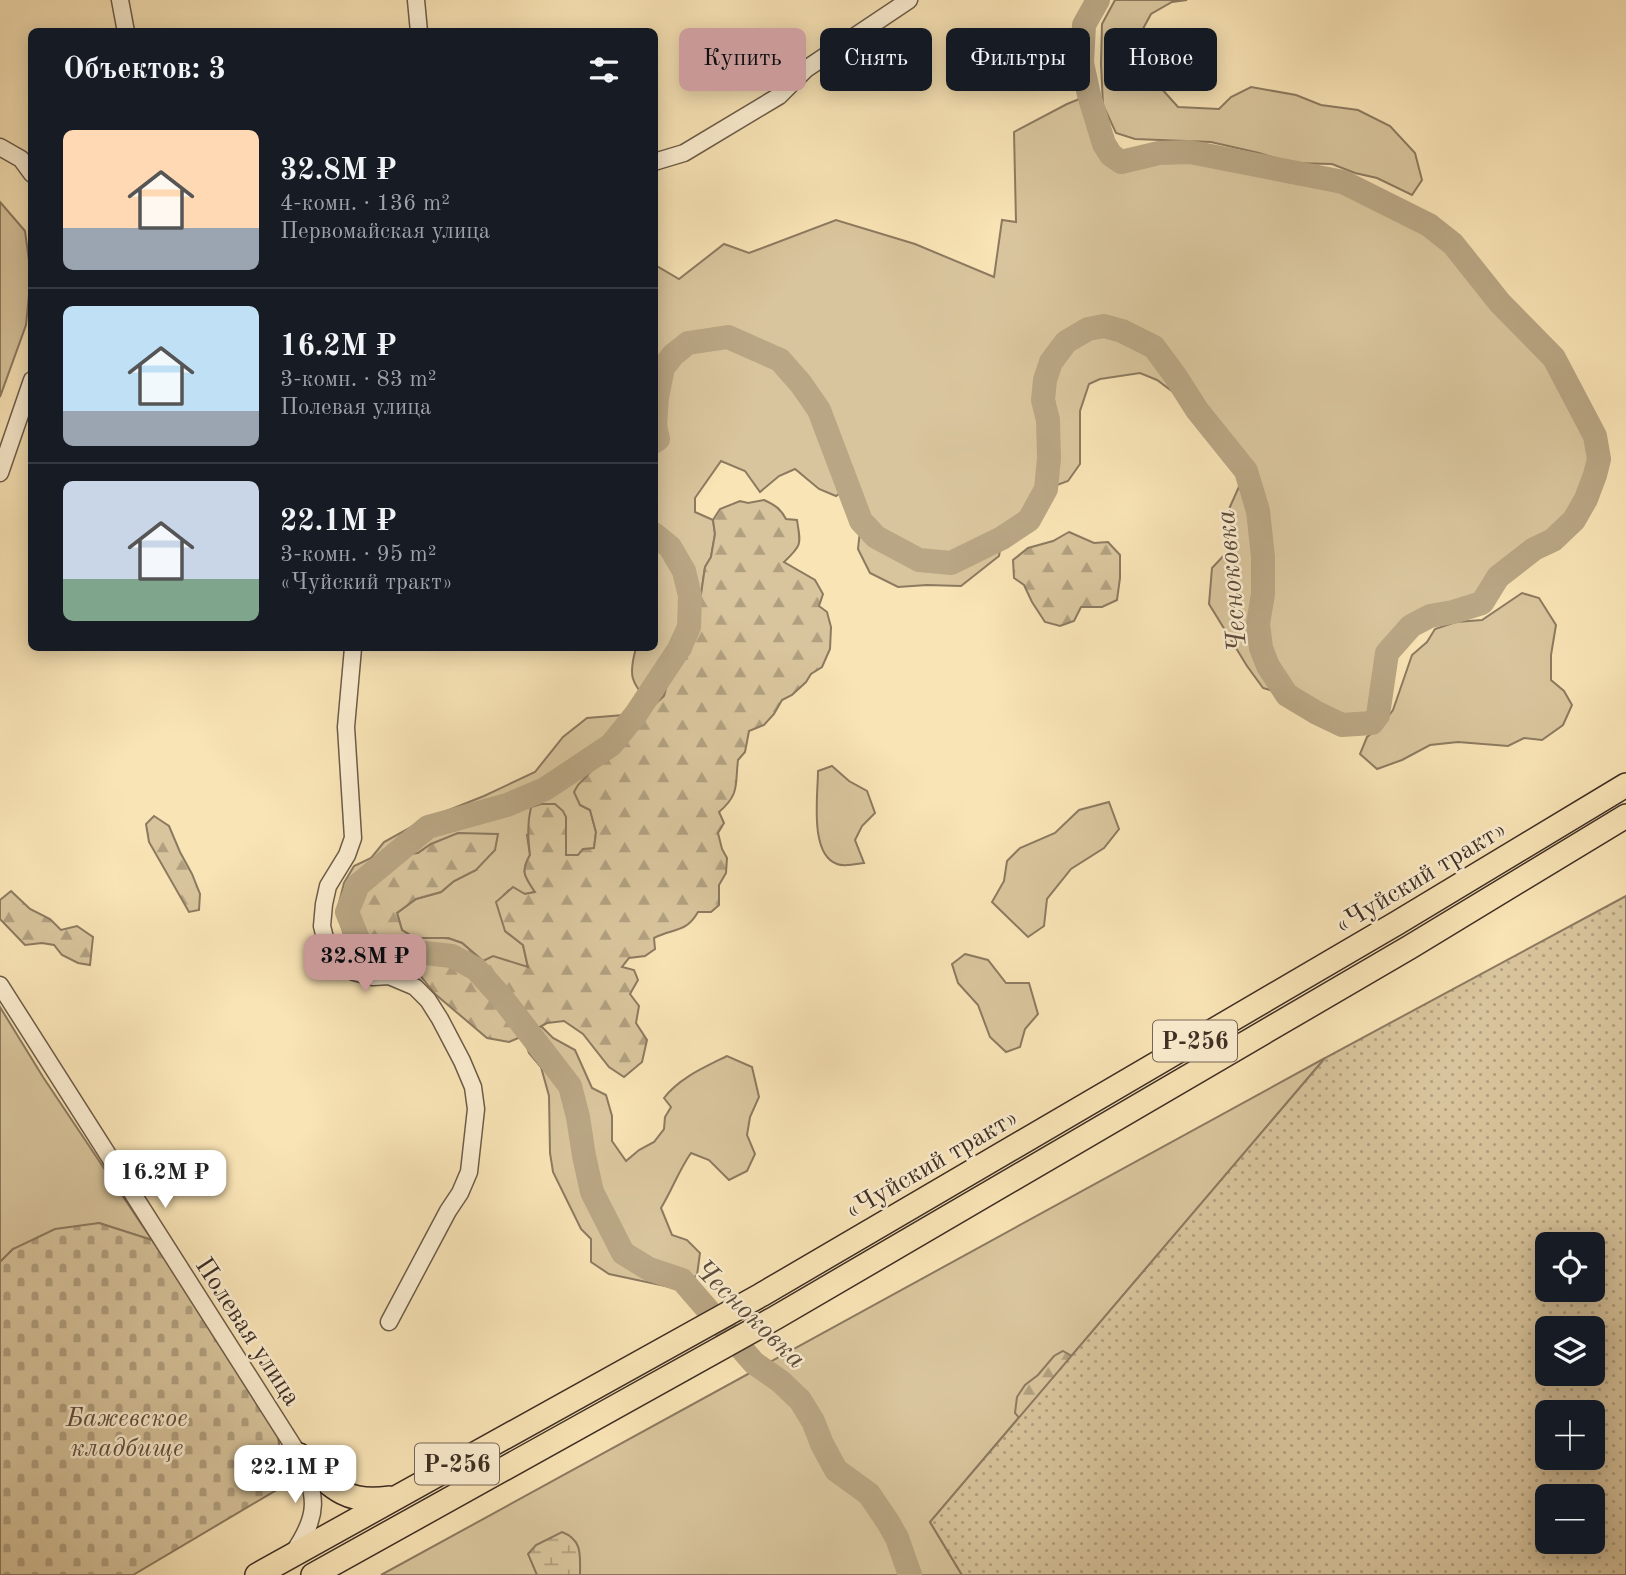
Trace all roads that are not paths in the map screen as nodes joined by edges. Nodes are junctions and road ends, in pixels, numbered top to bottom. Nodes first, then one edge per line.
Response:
1 (120, 0) edge
2 (416, 0) edge
3 (909, 0) edge
4 (125, 28) edge
5 (419, 28) edge
6 (0, 146) edge
7 (658, 161) edge
8 (28, 169) edge
9 (28, 392) edge
10 (0, 472) edge
11 (353, 651) edge
12 (1626, 785) edge
13 (1626, 816) edge
14 (0, 985) edge
15 (389, 1322) dead end
16 (299, 1455) junction
17 (402, 1495) junction
18 (291, 1556) junction
19 (257, 1575) edge
20 (313, 1575) edge

1 - 4 street
2 - 5 street
3 - 7 street
6 - 8 street
9 - 10 street
11 - 15 street
12 - 17 highway, «Чуйский тракт» / Р-256
13 - 20 highway, «Чуйский тракт» / Р-256
14 - 16 street, Полевая улица
16 - 17 highway
16 - 18 street, Полевая улица
17 - 18 highway, «Чуйский тракт» / Р-256
18 - 19 highway, «Чуйский тракт» / Р-256

